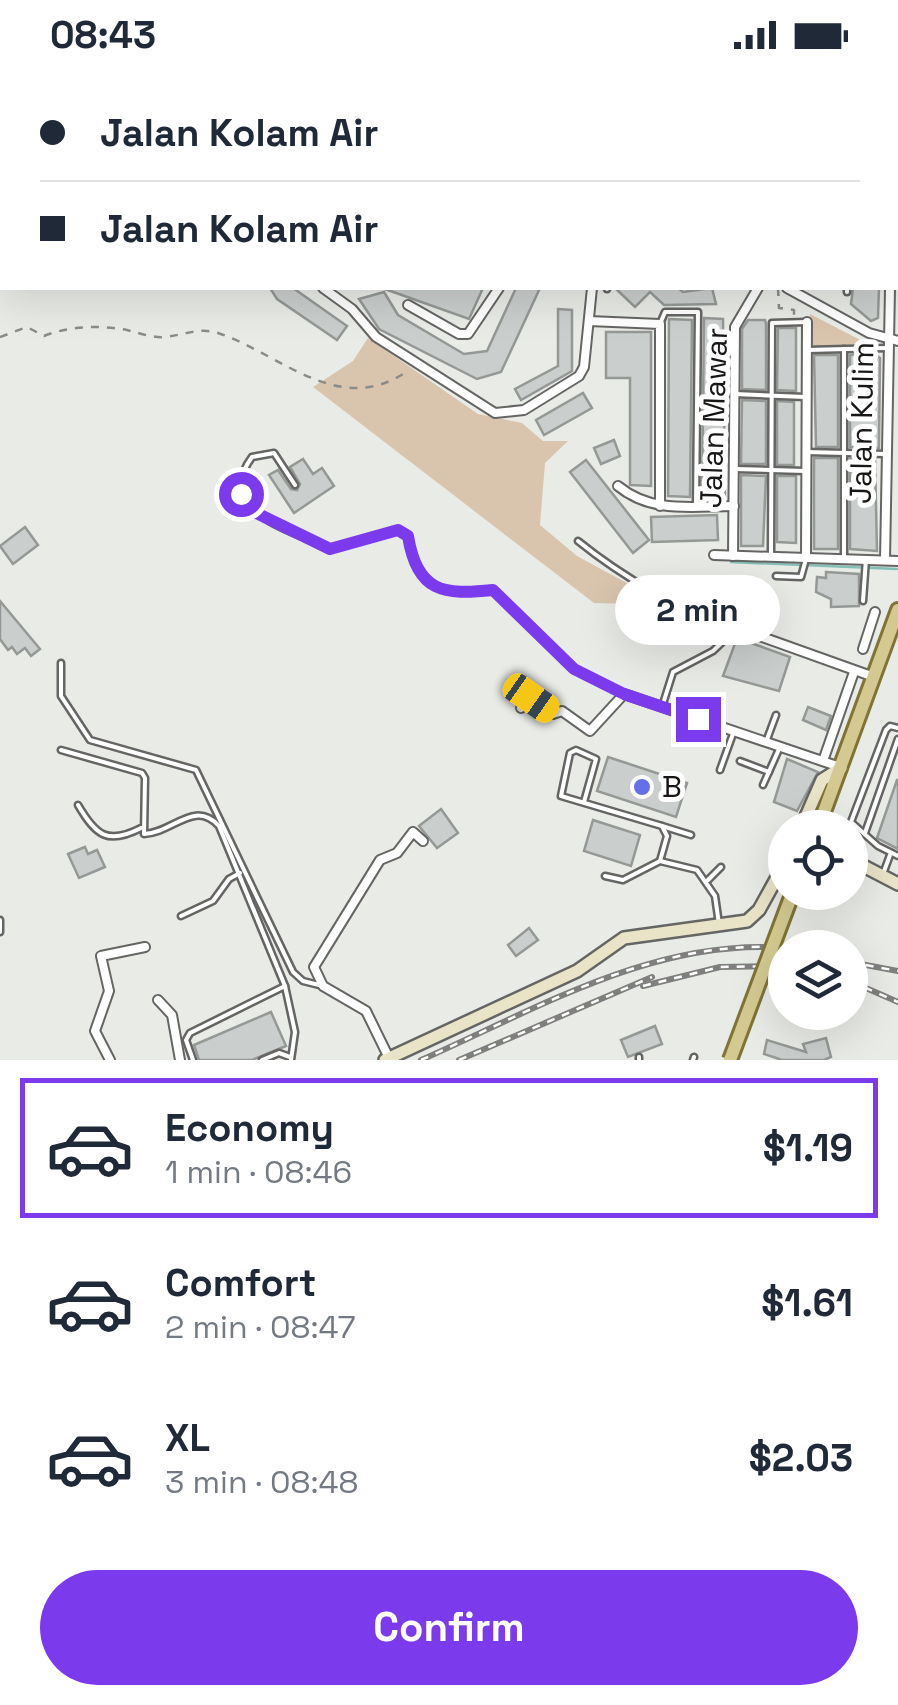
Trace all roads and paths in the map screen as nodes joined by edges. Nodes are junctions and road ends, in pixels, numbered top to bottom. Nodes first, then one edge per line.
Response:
1 (326, 290) edge
2 (497, 290) edge
3 (757, 290) edge
4 (778, 290) edge
5 (804, 290) edge
6 (890, 290) edge
7 (591, 291) edge
8 (408, 305) dead end
9 (589, 321) junction
10 (794, 322) junction
11 (806, 322) joint
12 (660, 324) junction
13 (0, 338) edge
14 (898, 341) edge
15 (887, 344) junction
16 (844, 349) junction
17 (806, 350) junction
18 (418, 364) junction
19 (735, 394) junction
20 (770, 396) junction
21 (805, 397) junction
22 (805, 452) junction
23 (844, 452) junction
24 (886, 454) junction
25 (734, 469) junction
26 (770, 470) junction
27 (805, 471) junction
28 (295, 485) dead end
29 (618, 486) dead end
30 (660, 506) junction
31 (696, 506) junction
32 (734, 506) junction
33 (578, 541) dead end
34 (714, 555) dead end
35 (733, 556) junction
36 (771, 556) junction
37 (806, 558) junction
38 (844, 559) junction
39 (866, 559) junction
40 (885, 560) junction
41 (898, 560) edge
42 (776, 576) dead end
43 (863, 601) dead end
44 (898, 610) edge
45 (875, 612) dead end
46 (737, 628) junction
47 (869, 630) junction
48 (888, 637) junction
49 (863, 649) dead end
50 (61, 663) dead end
51 (854, 672) junction
52 (874, 678) junction
53 (624, 694) junction
54 (662, 706) junction
55 (521, 708) dead end
56 (776, 715) dead end
57 (898, 728) edge
58 (734, 731) junction
59 (898, 739) edge
60 (766, 742) junction
61 (780, 747) junction
62 (61, 750) dead end
63 (740, 761) dead end
64 (823, 761) junction
65 (864, 762) dead end
66 (872, 765) junction
67 (842, 768) junction
68 (720, 770) dead end
69 (769, 772) junction
70 (764, 785) dead end
71 (584, 802) junction
72 (78, 806) dead end
73 (809, 810) edge
74 (825, 810) edge
75 (856, 810) edge
76 (662, 826) junction
77 (868, 827) edge
78 (142, 828) junction
79 (690, 835) dead end
80 (868, 835) edge
81 (424, 841) dead end
82 (891, 853) junction
83 (898, 856) edge
84 (660, 861) junction
85 (721, 867) dead end
86 (868, 867) edge
87 (240, 873) junction
88 (882, 874) junction
89 (605, 876) dead end
90 (708, 880) junction
91 (898, 884) edge
92 (768, 892) edge
93 (786, 910) edge
94 (181, 916) dead end
95 (0, 920) edge
96 (719, 924) junction
97 (0, 932) edge
98 (145, 947) dead end
99 (285, 986) junction
100 (323, 986) junction
101 (158, 1000) dead end
102 (290, 1058) edge
103 (387, 1059) edge
104 (110, 1060) edge
105 (180, 1060) edge
106 (194, 1060) edge
107 (262, 1060) edge
108 (730, 1060) edge

1 - 18 street
2 - 8 street
3 - 19 street, Jalan Mawar
4 - 10 path
5 - 15 street
6 - 15 street, Jalan Kulim
7 - 9 street
9 - 12 street
9 - 18 street
10 - 11 lane
10 - 20 lane
11 - 17 street
12 - 30 street
12 - 31 lane
13 - 18 path
14 - 15 street
15 - 16 lane
15 - 24 street, Jalan Kulim
16 - 17 lane
16 - 23 lane
17 - 21 street
19 - 20 lane
19 - 25 street, Jalan Mawar
20 - 21 lane
20 - 26 lane
21 - 22 street
22 - 23 lane
22 - 27 street
23 - 24 lane
23 - 38 lane
24 - 40 street, Jalan Kulim
25 - 26 lane
25 - 32 street, Jalan Mawar
26 - 27 lane
26 - 36 lane
27 - 37 street
28 - 53 lane
29 - 30 street
30 - 31 street
31 - 32 street
32 - 35 street, Jalan Mawar
33 - 46 lane
34 - 35 street
35 - 36 street
36 - 37 street
37 - 38 street
37 - 42 lane
38 - 39 street
39 - 40 street
39 - 43 lane
40 - 41 street
44 - 48 main road
45 - 47 street
46 - 51 street
46 - 54 lane
47 - 48 street
47 - 49 street
48 - 52 main road
50 - 100 lane
51 - 52 street
51 - 64 street
52 - 67 main road
53 - 54 street
53 - 55 street
54 - 58 street
56 - 60 lane
57 - 66 lane
58 - 60 street
58 - 68 lane
59 - 77 lane
60 - 61 street
61 - 64 street
61 - 69 lane
62 - 78 lane
63 - 69 lane
64 - 67 street
65 - 66 lane
66 - 75 lane
67 - 73 street
67 - 74 main road
69 - 70 lane
71 - 71 lane
71 - 76 lane
72 - 78 lane
76 - 79 lane
76 - 84 lane
78 - 87 lane
80 - 82 lane
81 - 100 street
82 - 83 lane
82 - 88 lane
84 - 89 lane
84 - 90 lane
85 - 90 lane
86 - 88 street
87 - 94 lane
87 - 99 lane
88 - 91 street
90 - 96 lane
92 - 96 street
93 - 108 main road, bridge
95 - 97 lane
96 - 103 street
98 - 104 street
99 - 102 lane
99 - 106 lane
100 - 103 street
101 - 105 street
102 - 107 lane

